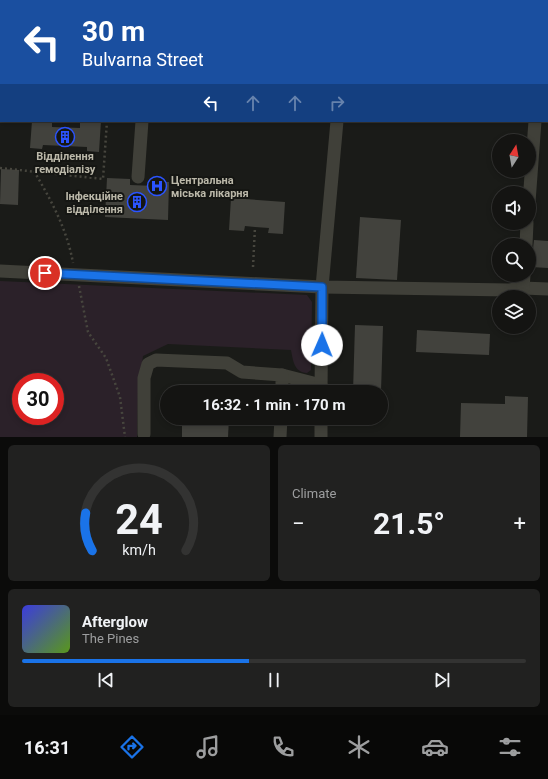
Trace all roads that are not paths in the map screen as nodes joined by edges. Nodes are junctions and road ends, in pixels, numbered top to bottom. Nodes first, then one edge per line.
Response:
1 (142, 122) edge
2 (337, 122) edge
3 (535, 122) edge
4 (138, 177) dead end
5 (530, 186) edge
6 (0, 271) edge
7 (523, 282) edge
8 (322, 287) junction
9 (548, 289) edge
10 (282, 375) junction
11 (282, 385) edge
12 (312, 385) edge
13 (321, 385) edge
14 (281, 425) edge
15 (321, 425) edge
16 (144, 434) dead end
17 (280, 437) edge
18 (321, 437) edge

1 - 4 street
2 - 8 street
3 - 5 street
6 - 8 street
7 - 8 street
7 - 9 street
8 - 13 street
10 - 11 street
10 - 12 street
10 - 16 street
14 - 17 street
15 - 18 street

